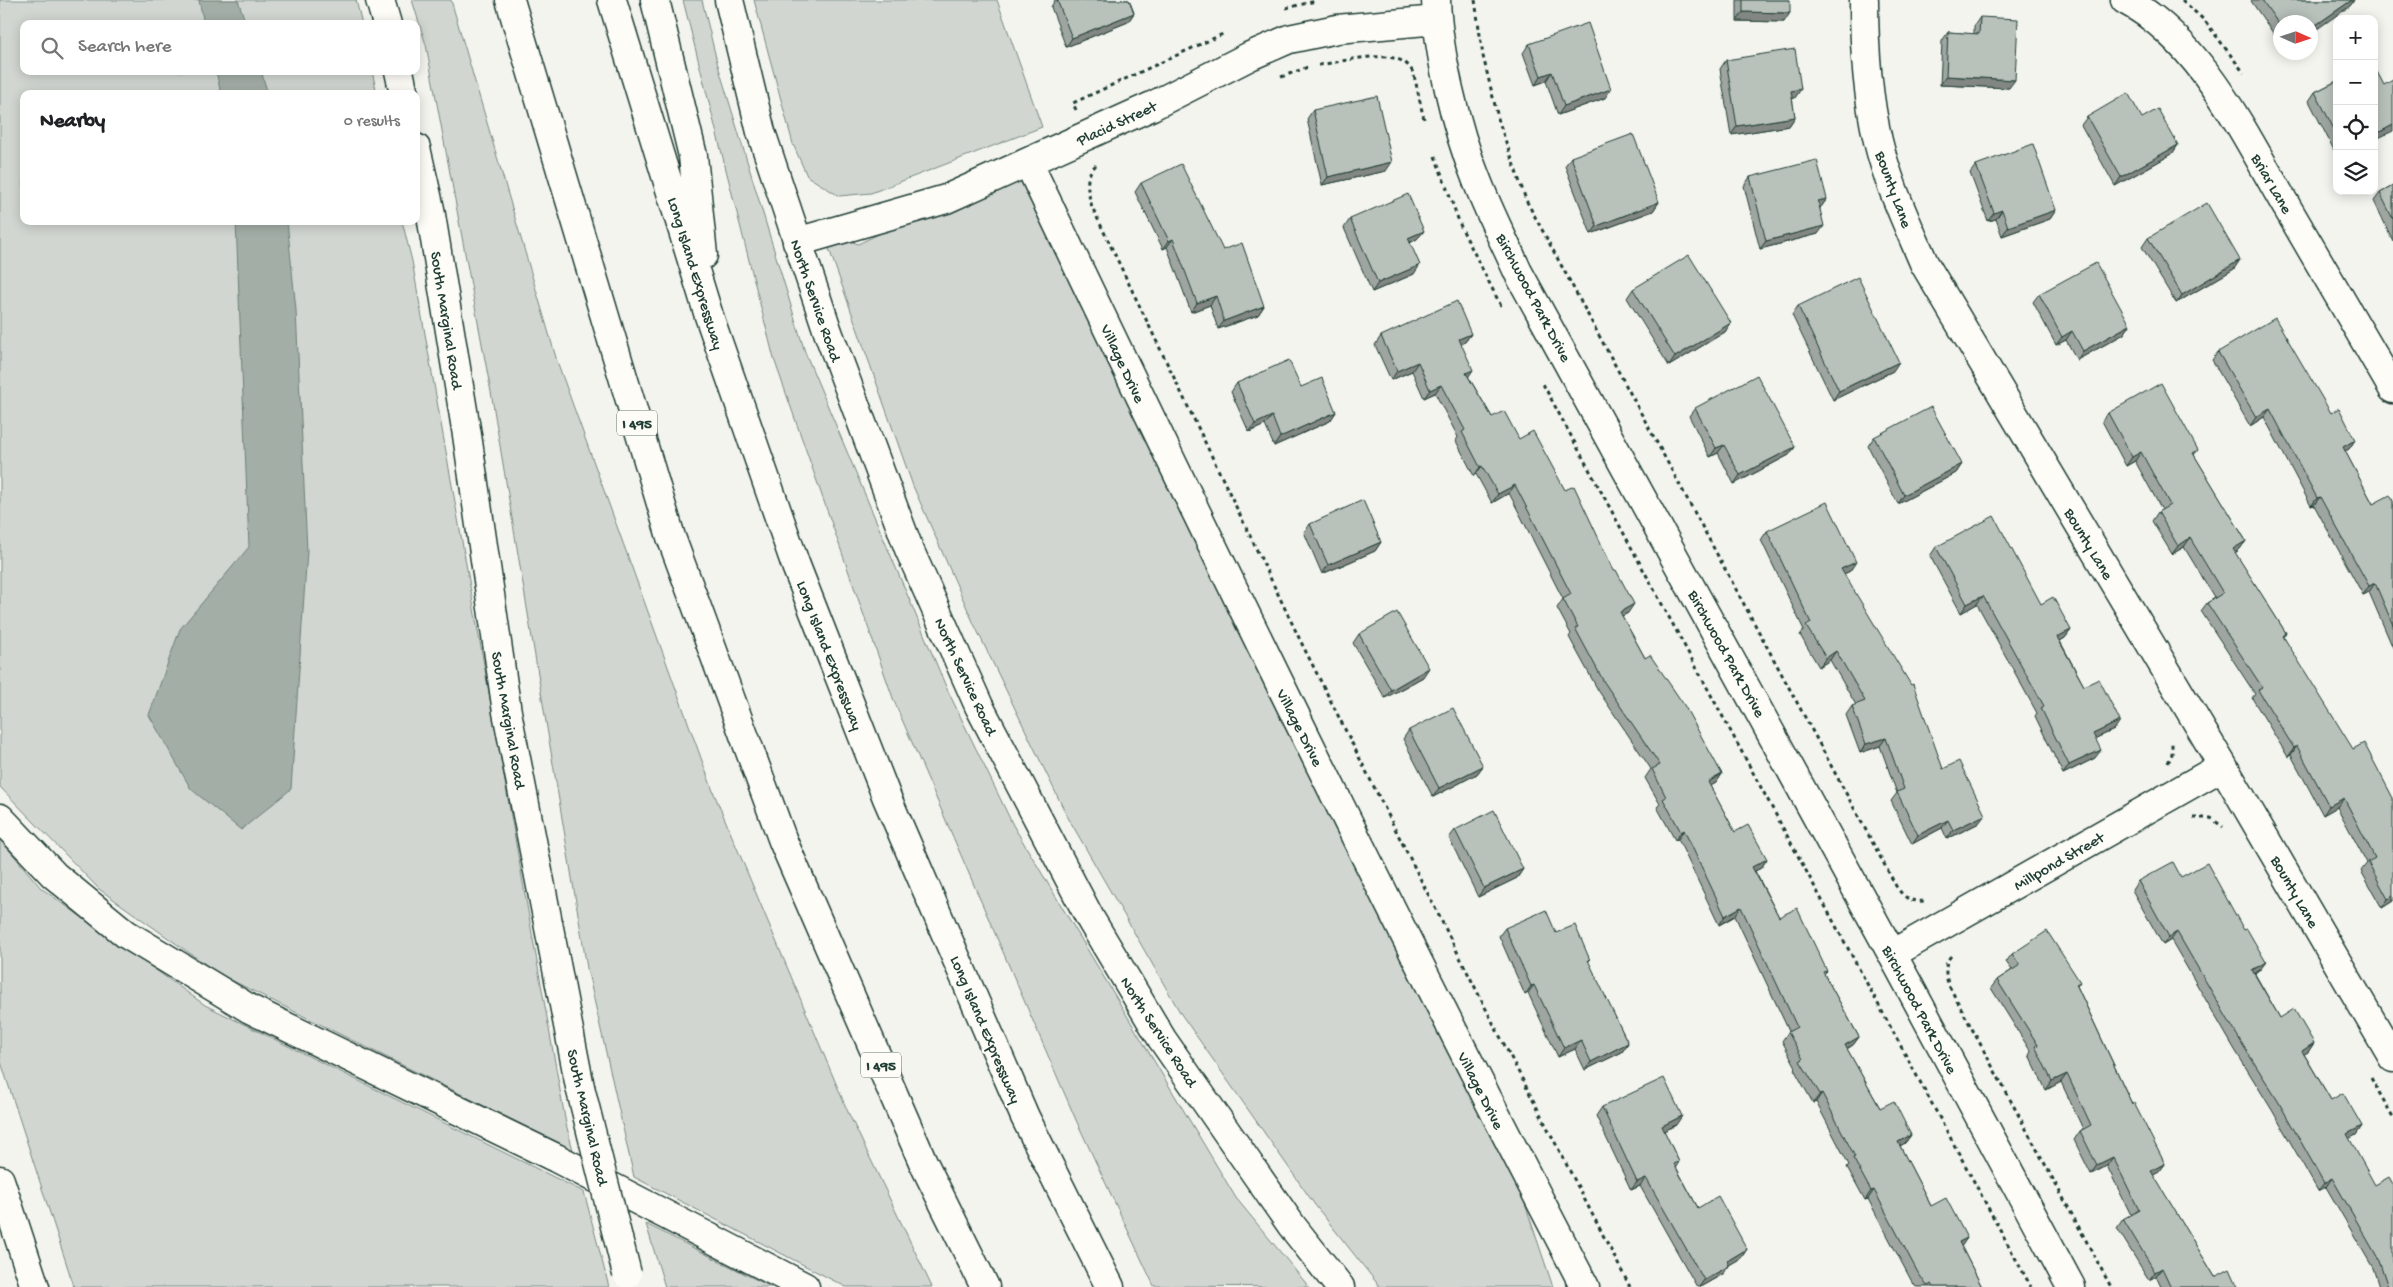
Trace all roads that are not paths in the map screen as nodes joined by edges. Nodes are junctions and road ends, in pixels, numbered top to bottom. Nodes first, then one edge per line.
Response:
1 (380, 0) edge
2 (510, 0) edge
3 (612, 0) edge
4 (655, 0) edge
5 (729, 0) edge
6 (1864, 0) edge
7 (2125, 0) edge
8 (1436, 10) edge
9 (386, 20) edge
10 (400, 75) edge
11 (403, 90) edge
12 (1028, 162) junction
13 (420, 165) edge
14 (798, 242) junction
15 (708, 316) junction
16 (2393, 389) edge
17 (2223, 766) junction
18 (0, 818) edge
19 (1892, 954) junction
20 (2393, 1058) edge
21 (0, 1180) edge
22 (630, 1280) edge
23 (35, 1287) edge
24 (805, 1287) edge
25 (985, 1287) edge
26 (1110, 1287) edge
27 (1340, 1287) edge
28 (1585, 1287) edge
29 (2071, 1287) edge

1 - 9 main road
2 - 25 main road, I 495
3 - 15 main road, Long Island Expressway
4 - 15 main road
5 - 14 main road, North Service Road
6 - 17 main road, Bounty Lane
7 - 16 main road, Briar Lane
8 - 12 main road, Placid Street
8 - 19 main road, Birchwood Park Drive
10 - 11 main road
12 - 14 main road, Placid Street
12 - 28 main road, Village Drive
13 - 22 main road, South Marginal Road, bridge
14 - 27 main road, North Service Road
15 - 26 main road, Long Island Expressway
17 - 19 main road, Millpond Street
17 - 20 main road, Bounty Lane
18 - 24 main road
19 - 29 main road, Birchwood Park Drive
21 - 23 main road

